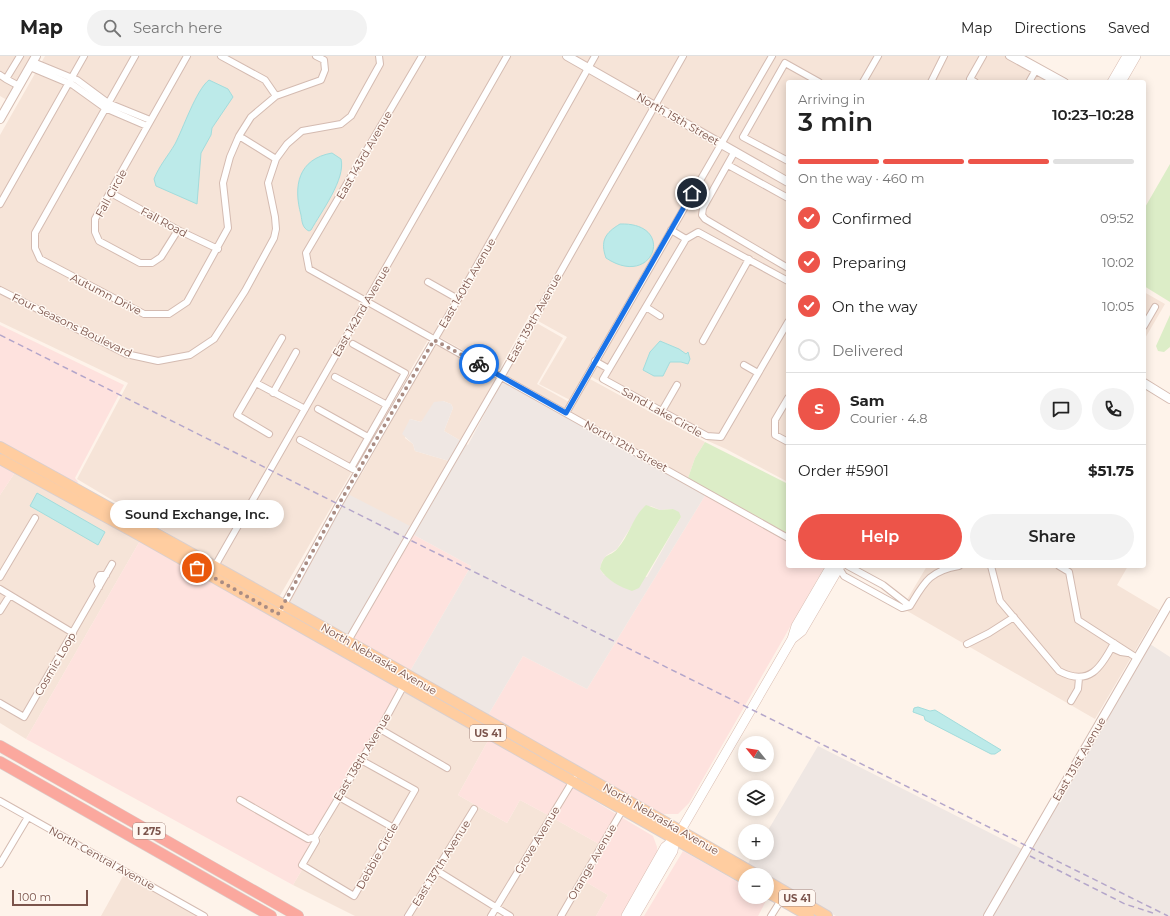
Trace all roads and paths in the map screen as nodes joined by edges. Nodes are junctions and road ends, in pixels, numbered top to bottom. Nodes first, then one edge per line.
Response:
1 (20, 56) edge
2 (84, 56) edge
3 (135, 56) edge
4 (187, 56) edge
5 (221, 56) edge
6 (316, 56) edge
7 (379, 56) edge
8 (422, 56) edge
9 (507, 56) edge
10 (567, 56) edge
11 (595, 56) edge
12 (683, 56) edge
13 (772, 56) edge
14 (878, 56) edge
15 (944, 56) edge
16 (983, 56) edge
17 (1009, 56) edge
18 (1018, 56) edge
19 (1127, 56) edge
20 (1136, 56) edge
21 (34, 60) edge
22 (588, 68) junction
23 (1036, 69) junction
24 (0, 76) edge
25 (6, 79) junction
26 (70, 80) junction
27 (815, 80) edge
28 (864, 80) edge
29 (931, 80) edge
30 (972, 80) edge
31 (1030, 80) edge
32 (1053, 80) edge
33 (1061, 80) edge
34 (1113, 80) edge
35 (1121, 80) edge
36 (19, 86) junction
37 (276, 96) junction
38 (654, 105) junction
39 (106, 106) junction
40 (0, 119) edge
41 (149, 123) junction
42 (239, 136) junction
43 (721, 144) junction
44 (735, 152) junction
45 (276, 159) junction
46 (786, 160) edge
47 (728, 165) junction
48 (786, 181) edge
49 (111, 193) junction
50 (786, 197) edge
51 (0, 204) edge
52 (178, 230) junction
53 (671, 230) junction
54 (686, 239) junction
55 (218, 249) junction
56 (306, 253) joint
57 (749, 259) junction
58 (786, 267) edge
59 (786, 280) edge
60 (428, 282) dead end
61 (0, 290) edge
62 (458, 299) junction
63 (366, 302) junction
64 (646, 307) junction
65 (1155, 307) dead end
66 (660, 316) dead end
67 (1146, 323) edge
68 (786, 325) edge
69 (282, 338) dead end
70 (434, 340) junction
71 (702, 341) dead end
72 (353, 344) dead end
73 (296, 352) dead end
74 (595, 361) junction
75 (744, 365) dead end
76 (609, 369) junction
77 (758, 373) junction
78 (335, 377) dead end
79 (501, 377) junction
80 (256, 383) junction
81 (1146, 384) edge
82 (677, 385) dead end
83 (273, 393) junction
84 (1170, 399) edge
85 (786, 401) edge
86 (387, 405) junction
87 (305, 409) junction
88 (318, 409) dead end
89 (662, 411) junction
90 (566, 413) junction
91 (268, 434) dead end
92 (368, 437) junction
93 (300, 440) dead end
94 (786, 441) edge
95 (0, 447) edge
96 (357, 457) junction
97 (0, 459) edge
98 (351, 468) junction
99 (361, 468) junction
100 (35, 518) dead end
101 (786, 537) edge
102 (112, 564) dead end
103 (215, 566) junction
104 (839, 568) edge
105 (841, 568) edge
106 (845, 568) edge
107 (952, 568) edge
108 (992, 568) edge
109 (1062, 568) edge
110 (0, 578) edge
111 (218, 580) junction
112 (0, 589) edge
113 (10, 595) junction
114 (1170, 602) edge
115 (910, 606) junction
116 (288, 607) junction
117 (0, 612) edge
118 (282, 617) junction
119 (1014, 617) junction
120 (73, 633) junction
121 (348, 641) junction
122 (967, 644) dead end
123 (1113, 645) junction
124 (1137, 658) junction
125 (409, 676) junction
126 (1079, 678) junction
127 (404, 685) junction
128 (1071, 701) dead end
129 (0, 703) edge
130 (435, 703) junction
131 (495, 725) junction
132 (380, 729) junction
133 (504, 742) junction
134 (0, 746) edge
135 (553, 758) junction
136 (361, 760) junction
137 (0, 762) edge
138 (447, 768) dead end
139 (578, 771) junction
140 (573, 781) junction
141 (339, 797) junction
142 (240, 800) dead end
143 (0, 801) edge
144 (474, 809) dead end
145 (623, 809) junction
146 (28, 817) junction
147 (392, 827) junction
148 (678, 835) junction
149 (315, 837) junction
150 (0, 864) edge
151 (743, 868) edge
152 (436, 870) junction
153 (738, 874) edge
154 (774, 886) edge
155 (774, 896) edge
156 (780, 900) junction
157 (496, 908) junction
158 (808, 912) edge
159 (204, 916) edge
160 (271, 916) edge
161 (298, 916) edge
162 (408, 916) edge
163 (491, 916) edge
164 (510, 916) edge
165 (561, 916) edge
166 (626, 916) edge
167 (635, 916) edge
168 (771, 916) edge
169 (827, 916) edge
170 (988, 916) edge

1 - 25 street
2 - 26 street
3 - 39 street, Autumn Drive
4 - 41 street, Fall Circle
5 - 37 street
6 - 37 street, Autumn Drive
7 - 45 street, Four Seasons Boulevard
8 - 56 street, East 143rd Avenue
9 - 63 street, East 142nd Avenue
10 - 22 street, North 15th Street
11 - 22 street, East 140th Avenue
12 - 38 street, East 139th Avenue
13 - 43 street
14 - 28 street
15 - 29 street
16 - 30 street
17 - 23 street
18 - 23 street
19 - 34 main road
20 - 35 main road
21 - 26 street
21 - 36 street
22 - 38 street, North 15th Street
22 - 62 street, East 140th Avenue
23 - 31 street
23 - 32 street
23 - 33 street
24 - 25 street
25 - 36 street
26 - 39 street
26 - 51 street
27 - 46 street
36 - 40 street
37 - 42 street, Autumn Drive
38 - 43 street, North 15th Street
38 - 79 street, East 139th Avenue
39 - 41 street
39 - 55 street, Autumn Drive
41 - 49 street, Fall Circle
42 - 45 street
42 - 55 street, Autumn Drive
43 - 44 street, North 15th Street
43 - 53 street
44 - 47 street
44 - 48 street, North 15th Street
45 - 61 street, Four Seasons Boulevard
47 - 50 street
47 - 58 street
49 - 52 street, Fall Road
49 - 52 street, Fall Circle
52 - 55 street, Fall Road
53 - 54 street
53 - 74 street
54 - 57 street
54 - 64 street
56 - 63 street, North 12th Street
57 - 59 street
57 - 71 street
60 - 62 street
62 - 70 street, East 140th Avenue
63 - 70 street, North 12th Street
63 - 87 street, East 142nd Avenue
64 - 66 street
64 - 76 street
65 - 67 street
68 - 77 street, Sand Lake Circle
69 - 80 street
70 - 79 street, North 12th Street
70 - 99 street, East 140th Avenue
72 - 86 street
73 - 83 street
74 - 76 street
74 - 90 street
75 - 77 street
76 - 89 street, Sand Lake Circle
77 - 89 street, Sand Lake Circle
78 - 86 street
79 - 90 street, North 12th Street
79 - 121 street, East 139th Avenue
80 - 83 street
80 - 91 street
81 - 84 street
82 - 89 street
83 - 87 street
85 - 94 street
86 - 92 street
87 - 103 street, East 142nd Avenue
88 - 92 street
90 - 101 street, North 12th Street
92 - 96 street
93 - 98 street
95 - 103 main road, North Nebraska Avenue / US 41
96 - 98 street
96 - 99 street
97 - 111 main road, North Nebraska Avenue / US 41
98 - 99 street
99 - 116 street, East 140th Avenue
100 - 110 street
102 - 120 street, Cosmic Loop
103 - 111 main road
103 - 116 main road, North Nebraska Avenue / US 41
104 - 148 main road
105 - 115 street
106 - 115 street
107 - 115 street
108 - 119 street
109 - 123 street
111 - 118 main road, North Nebraska Avenue / US 41
112 - 113 street
113 - 117 street
113 - 120 street
114 - 124 street, East 131st Avenue
116 - 118 main road
116 - 121 main road, North Nebraska Avenue / US 41
118 - 127 main road, North Nebraska Avenue / US 41
119 - 122 street
119 - 126 street
120 - 129 street, Cosmic Loop
121 - 125 main road, North Nebraska Avenue / US 41
123 - 124 street
123 - 126 street
124 - 170 street, East 131st Avenue
125 - 127 street, East 138th Avenue
125 - 131 main road, North Nebraska Avenue / US 41
126 - 128 street
127 - 130 main road, North Nebraska Avenue / US 41
127 - 132 street, East 138th Avenue
130 - 131 main road
130 - 133 main road, North Nebraska Avenue / US 41
131 - 135 main road, North Nebraska Avenue / US 41
132 - 136 street, East 138th Avenue
132 - 138 street
133 - 135 main road
133 - 140 main road, North Nebraska Avenue / US 41
134 - 161 highway, I 275
135 - 139 main road, North Nebraska Avenue / US 41
136 - 141 street, East 138th Avenue
136 - 147 street, Debbie Circle
137 - 160 highway, I 275
139 - 140 street, Grove Avenue
139 - 148 main road, North Nebraska Avenue / US 41
140 - 145 main road, North Nebraska Avenue / US 41
140 - 157 street, Grove Avenue
141 - 147 street
141 - 149 street, East 138th Avenue
142 - 149 street
143 - 146 street, North Central Avenue
144 - 152 street, East 137th Avenue
145 - 148 main road, North Nebraska Avenue / US 41
145 - 165 street, Orange Avenue
146 - 150 street
146 - 159 street, North Central Avenue
147 - 149 street, Debbie Circle
148 - 151 main road, North Nebraska Avenue / US 41
148 - 153 main road, North Nebraska Avenue / US 41
148 - 166 main road
148 - 167 main road
152 - 157 street
152 - 162 street, East 137th Avenue
154 - 158 main road, US 41
155 - 156 main road, US 41
156 - 158 main road, US 41
156 - 168 street
157 - 163 street, Grove Avenue
157 - 164 street
158 - 169 main road, US 41

